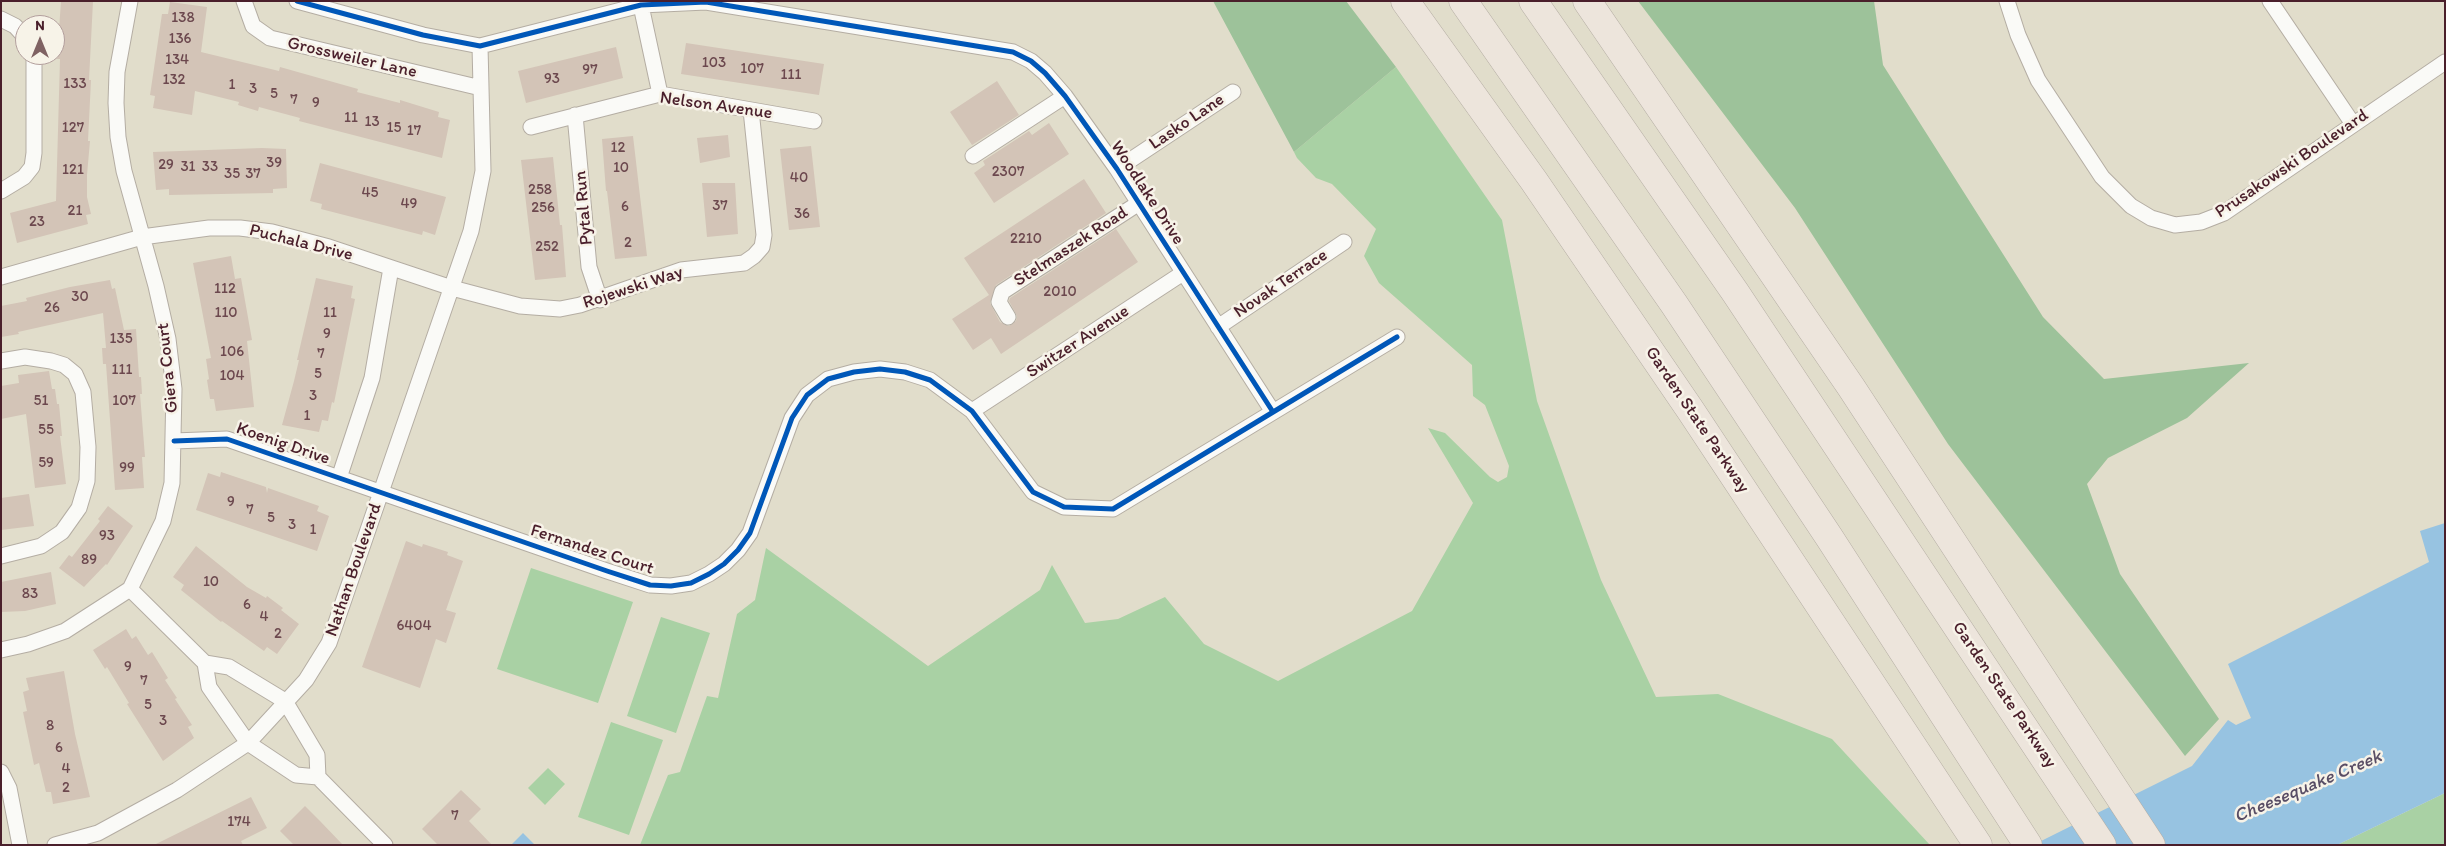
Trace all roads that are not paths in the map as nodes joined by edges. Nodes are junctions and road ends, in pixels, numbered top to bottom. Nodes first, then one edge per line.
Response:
1 (130, 1) edge
2 (244, 1) edge
3 (297, 1) edge
4 (1405, 1) edge
5 (1463, 1) edge
6 (1533, 1) edge
7 (1586, 1) edge
8 (2007, 1) edge
9 (2270, 1) edge
10 (641, 3) edge
11 (1, 19) edge
12 (15, 26) edge
13 (480, 46) junction
14 (2445, 62) edge
15 (34, 65) edge
16 (481, 88) junction
17 (1233, 92) dead end
18 (660, 94) junction
19 (1065, 96) junction
20 (751, 110) junction
21 (575, 115) junction
22 (814, 120) dead end
23 (2353, 124) junction
24 (531, 127) dead end
25 (973, 156) dead end
26 (1117, 169) junction
27 (1, 190) edge
28 (1139, 202) junction
29 (142, 236) junction
30 (1344, 242) dead end
31 (391, 268) junction
32 (1183, 273) junction
33 (1, 277) edge
34 (452, 288) junction
35 (600, 300) junction
36 (1008, 317) dead end
37 (1218, 327) junction
38 (1397, 337) dead end
39 (1, 361) edge
40 (972, 411) junction
41 (1273, 412) junction
42 (174, 441) junction
43 (339, 478) junction
44 (380, 493) junction
45 (1, 556) edge
46 (130, 589) junction
47 (1, 650) edge
48 (205, 663) junction
49 (285, 701) junction
50 (248, 742) junction
51 (1, 772) edge
52 (318, 777) junction
53 (2021, 835) edge
54 (20, 845) edge
55 (56, 845) edge
56 (385, 845) edge
57 (1978, 845) edge
58 (2102, 845) edge
59 (2151, 845) edge

1 - 29 street, Giera Court
2 - 16 street, Grossweiler Lane
3 - 13 street, Woodlake Drive
4 - 57 highway, Garden State Parkway
5 - 53 highway
6 - 58 highway, Garden State Parkway
7 - 59 highway
8 - 23 street, Prusakowski Boulevard
9 - 23 street
10 - 13 street, Woodlake Drive
10 - 18 street
10 - 19 street, Woodlake Drive
11 - 12 street
13 - 16 street, Nathan Boulevard
14 - 23 street, Prusakowski Boulevard
15 - 27 street
16 - 34 street, Nathan Boulevard
17 - 26 street, Lasko Lane
18 - 20 street, Nelson Avenue
18 - 21 street, Nelson Avenue
19 - 25 street
19 - 26 street, Woodlake Drive
20 - 22 street, Nelson Avenue
20 - 35 street, Rojewski Way
21 - 24 street, Nelson Avenue
21 - 35 street, Pytal Run
26 - 28 street, Woodlake Drive
28 - 32 street, Woodlake Drive
28 - 36 street, Stelmaszek Road
29 - 31 street, Puchala Drive
29 - 33 street, Puchala Drive
29 - 42 street, Giera Court
30 - 37 street, Novak Terrace
31 - 34 street, Puchala Drive
31 - 43 street
32 - 37 street, Woodlake Drive
32 - 40 street, Switzer Avenue
34 - 35 street, Rojewski Way
34 - 44 street, Nathan Boulevard
37 - 41 street, Woodlake Drive
38 - 41 street, Fernandez Court
39 - 45 street
40 - 41 street, Fernandez Court
40 - 44 street, Fernandez Court
42 - 43 street, Koenig Drive
42 - 46 street, Giera Court
43 - 44 street, Koenig Drive
44 - 49 street, Nathan Boulevard
46 - 47 street
46 - 48 street
48 - 49 street
48 - 50 street
49 - 50 street, Nathan Boulevard
49 - 52 street
50 - 52 street
50 - 55 street, Nathan Boulevard
51 - 54 street
52 - 56 street

